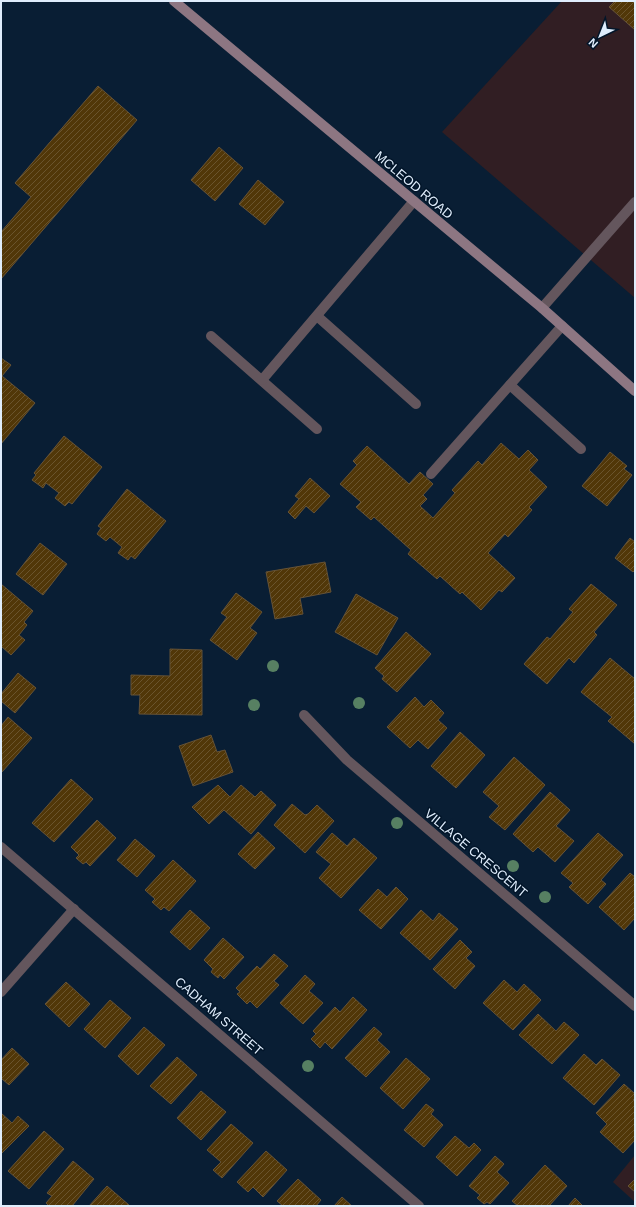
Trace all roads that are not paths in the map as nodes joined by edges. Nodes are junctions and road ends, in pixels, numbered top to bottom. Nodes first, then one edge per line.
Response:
1 (174, 1) edge
2 (414, 201) junction
3 (635, 202) edge
4 (542, 308) junction
5 (317, 316) junction
6 (562, 326) junction
7 (211, 336) dead end
8 (262, 380) junction
9 (510, 385) junction
10 (635, 391) edge
11 (416, 404) dead end
12 (317, 429) dead end
13 (580, 449) dead end
14 (431, 474) dead end
15 (304, 715) dead end
16 (1, 847) edge
17 (74, 909) junction
18 (1, 992) edge
19 (635, 1006) edge
20 (419, 1206) edge

1 - 2 main road, MCLEOD ROAD
2 - 4 main road, MCLEOD ROAD
2 - 5 street
3 - 4 street
4 - 6 main road, MCLEOD ROAD
5 - 8 street
5 - 11 street
6 - 9 street
6 - 10 main road, MCLEOD ROAD
7 - 8 street
8 - 12 street
9 - 13 street
9 - 14 street
15 - 19 street, VILLAGE CRESCENT
16 - 17 street, CADHAM STREET
17 - 18 street
17 - 20 street, CADHAM STREET

